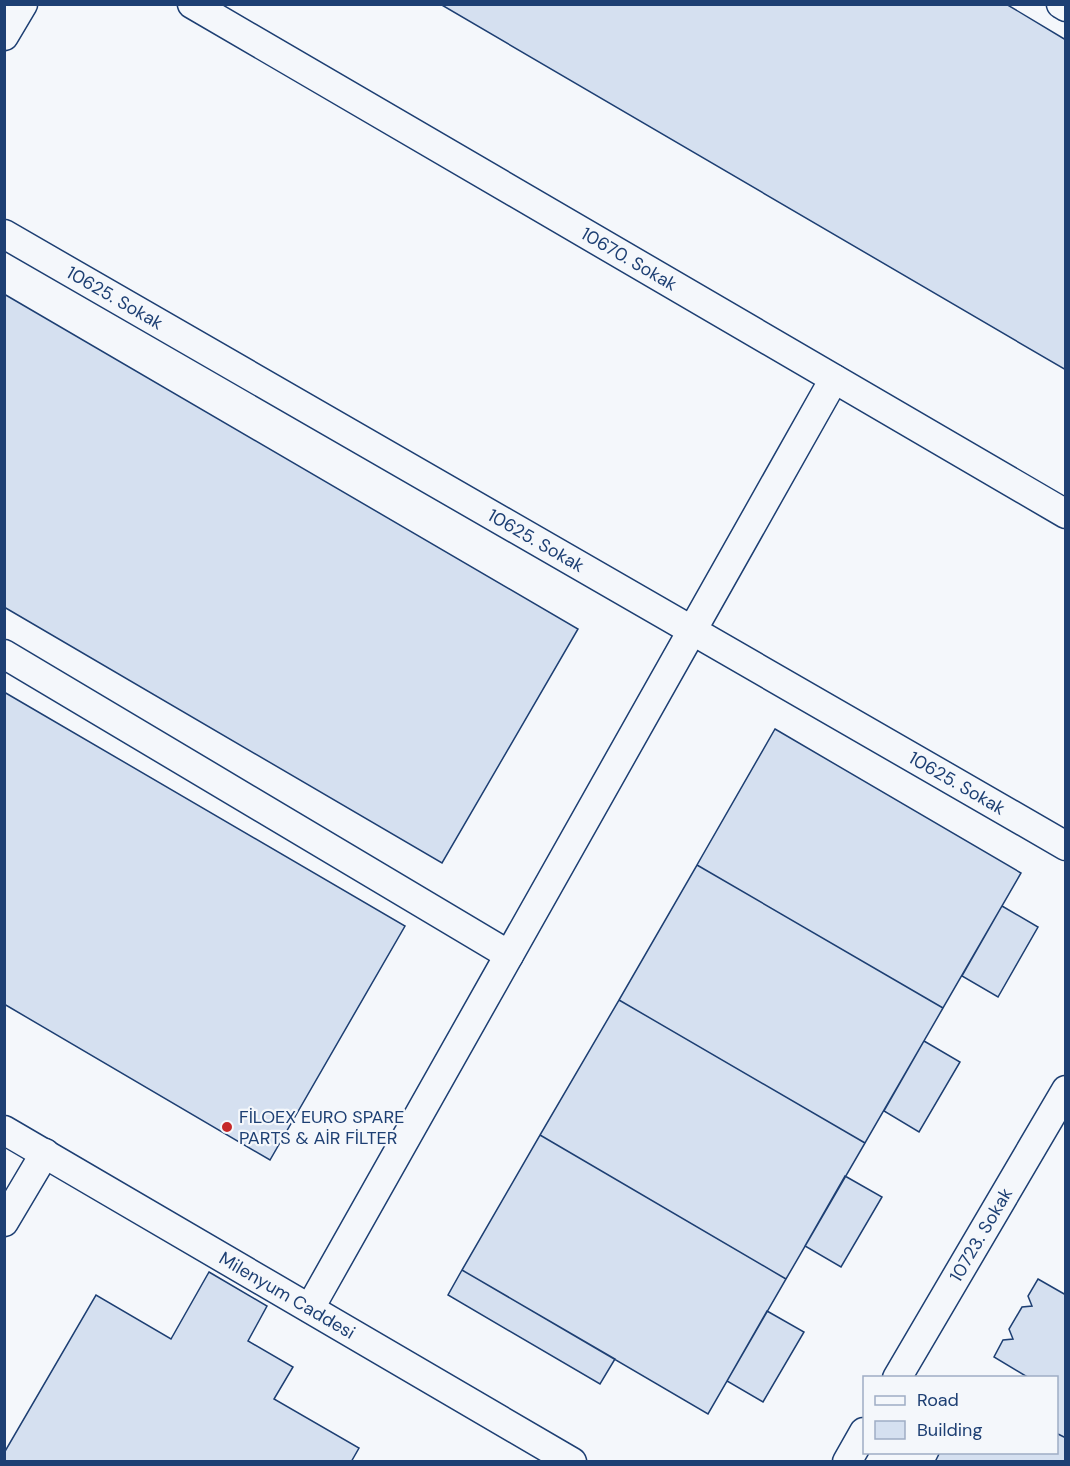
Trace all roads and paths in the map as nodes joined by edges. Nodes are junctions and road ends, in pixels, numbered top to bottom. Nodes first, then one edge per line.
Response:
1 (23, 4) edge
2 (192, 4) edge
3 (1061, 4) edge
4 (1065, 7) edge
5 (4, 36) edge
6 (4, 234) edge
7 (834, 379) junction
8 (1065, 514) edge
9 (692, 630) junction
10 (4, 654) edge
11 (1065, 846) edge
12 (509, 955) junction
13 (1065, 1090) edge
14 (4, 1130) edge
15 (45, 1154) junction
16 (4, 1221) edge
17 (310, 1308) junction
18 (898, 1376) edge
19 (863, 1434) edge
20 (537, 1453) edge
21 (572, 1461) edge
22 (848, 1461) edge

1 - 5 street
2 - 7 street, 10670. Sokak
3 - 4 street
6 - 9 street, 10625. Sokak
7 - 8 street, 10670. Sokak
7 - 9 street
9 - 11 street, 10625. Sokak
9 - 12 street
10 - 12 street
12 - 17 street
13 - 18 street, 10723. Sokak
14 - 15 street, Milenyum Caddesi
15 - 16 street
15 - 17 street, Milenyum Caddesi
17 - 20 street, Milenyum Caddesi
19 - 22 street
20 - 21 street, Milenyum Caddesi

